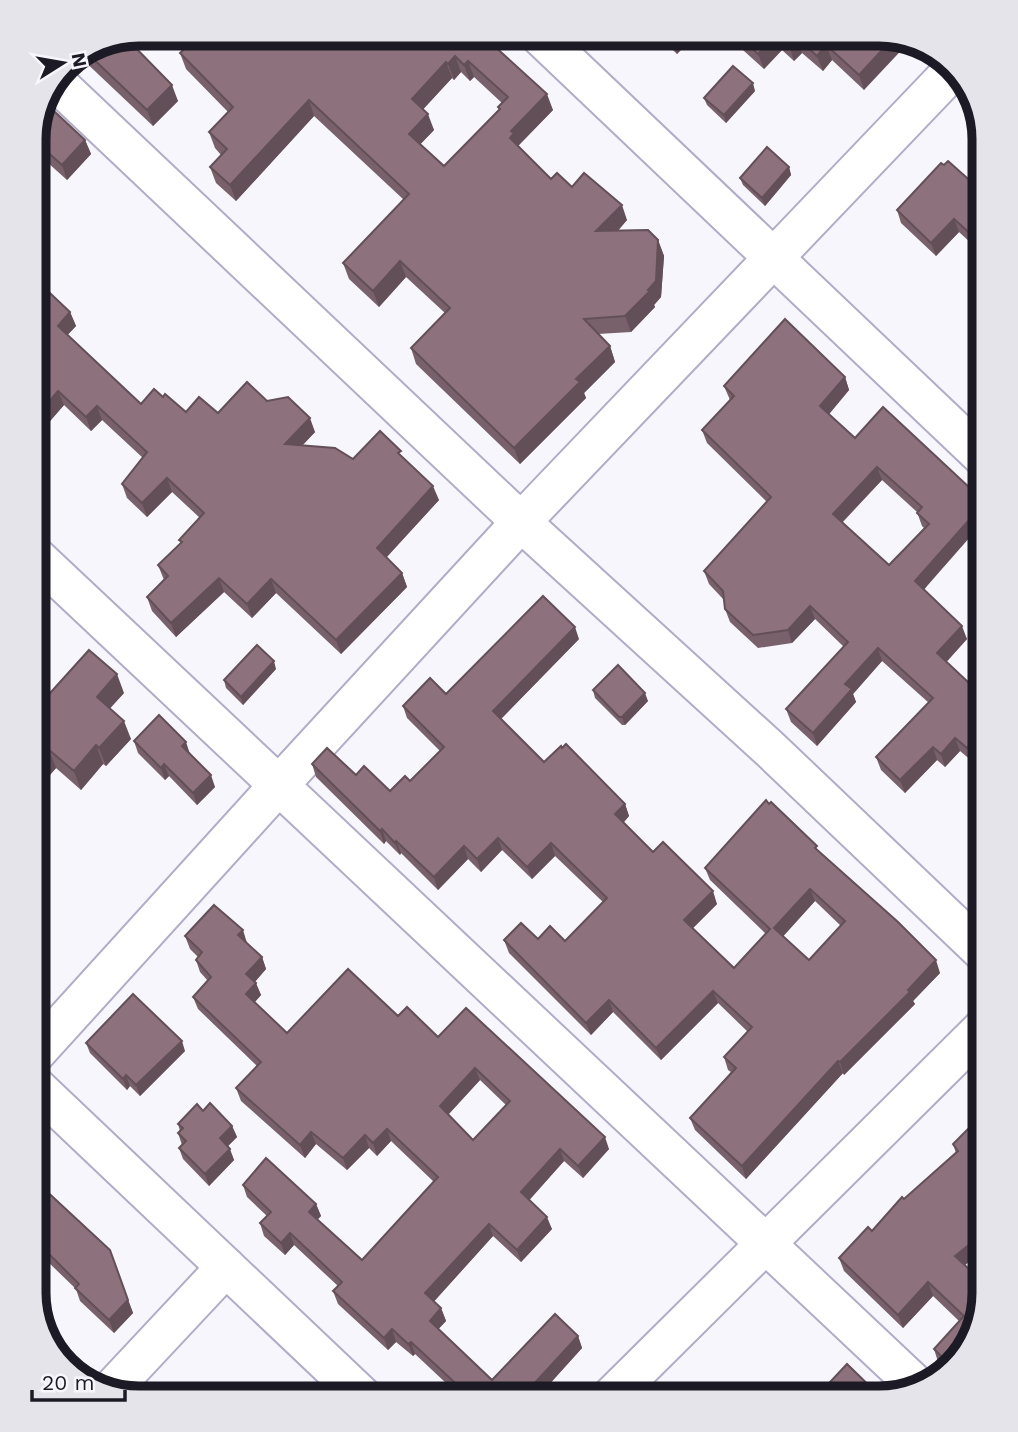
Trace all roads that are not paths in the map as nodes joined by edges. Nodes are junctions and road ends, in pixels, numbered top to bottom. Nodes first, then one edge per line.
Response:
1 (550, 46) edge
2 (948, 76) edge
3 (73, 98) edge
4 (772, 259) junction
5 (972, 447) edge
6 (521, 522) junction
7 (46, 567) edge
8 (278, 786) junction
9 (972, 942) edge
10 (972, 1039) edge
11 (45, 1043) edge
12 (45, 1096) edge
13 (764, 1245) junction
14 (226, 1267) junction
15 (911, 1381) edge
16 (117, 1383) edge
17 (351, 1386) edge
18 (622, 1386) edge

1 - 4 street
2 - 4 street
3 - 6 street
4 - 5 street
4 - 6 street
6 - 8 street
6 - 9 street
7 - 8 street
8 - 11 street
8 - 13 street
10 - 13 street
12 - 14 street
13 - 15 street
13 - 18 street
14 - 16 street
14 - 17 street

